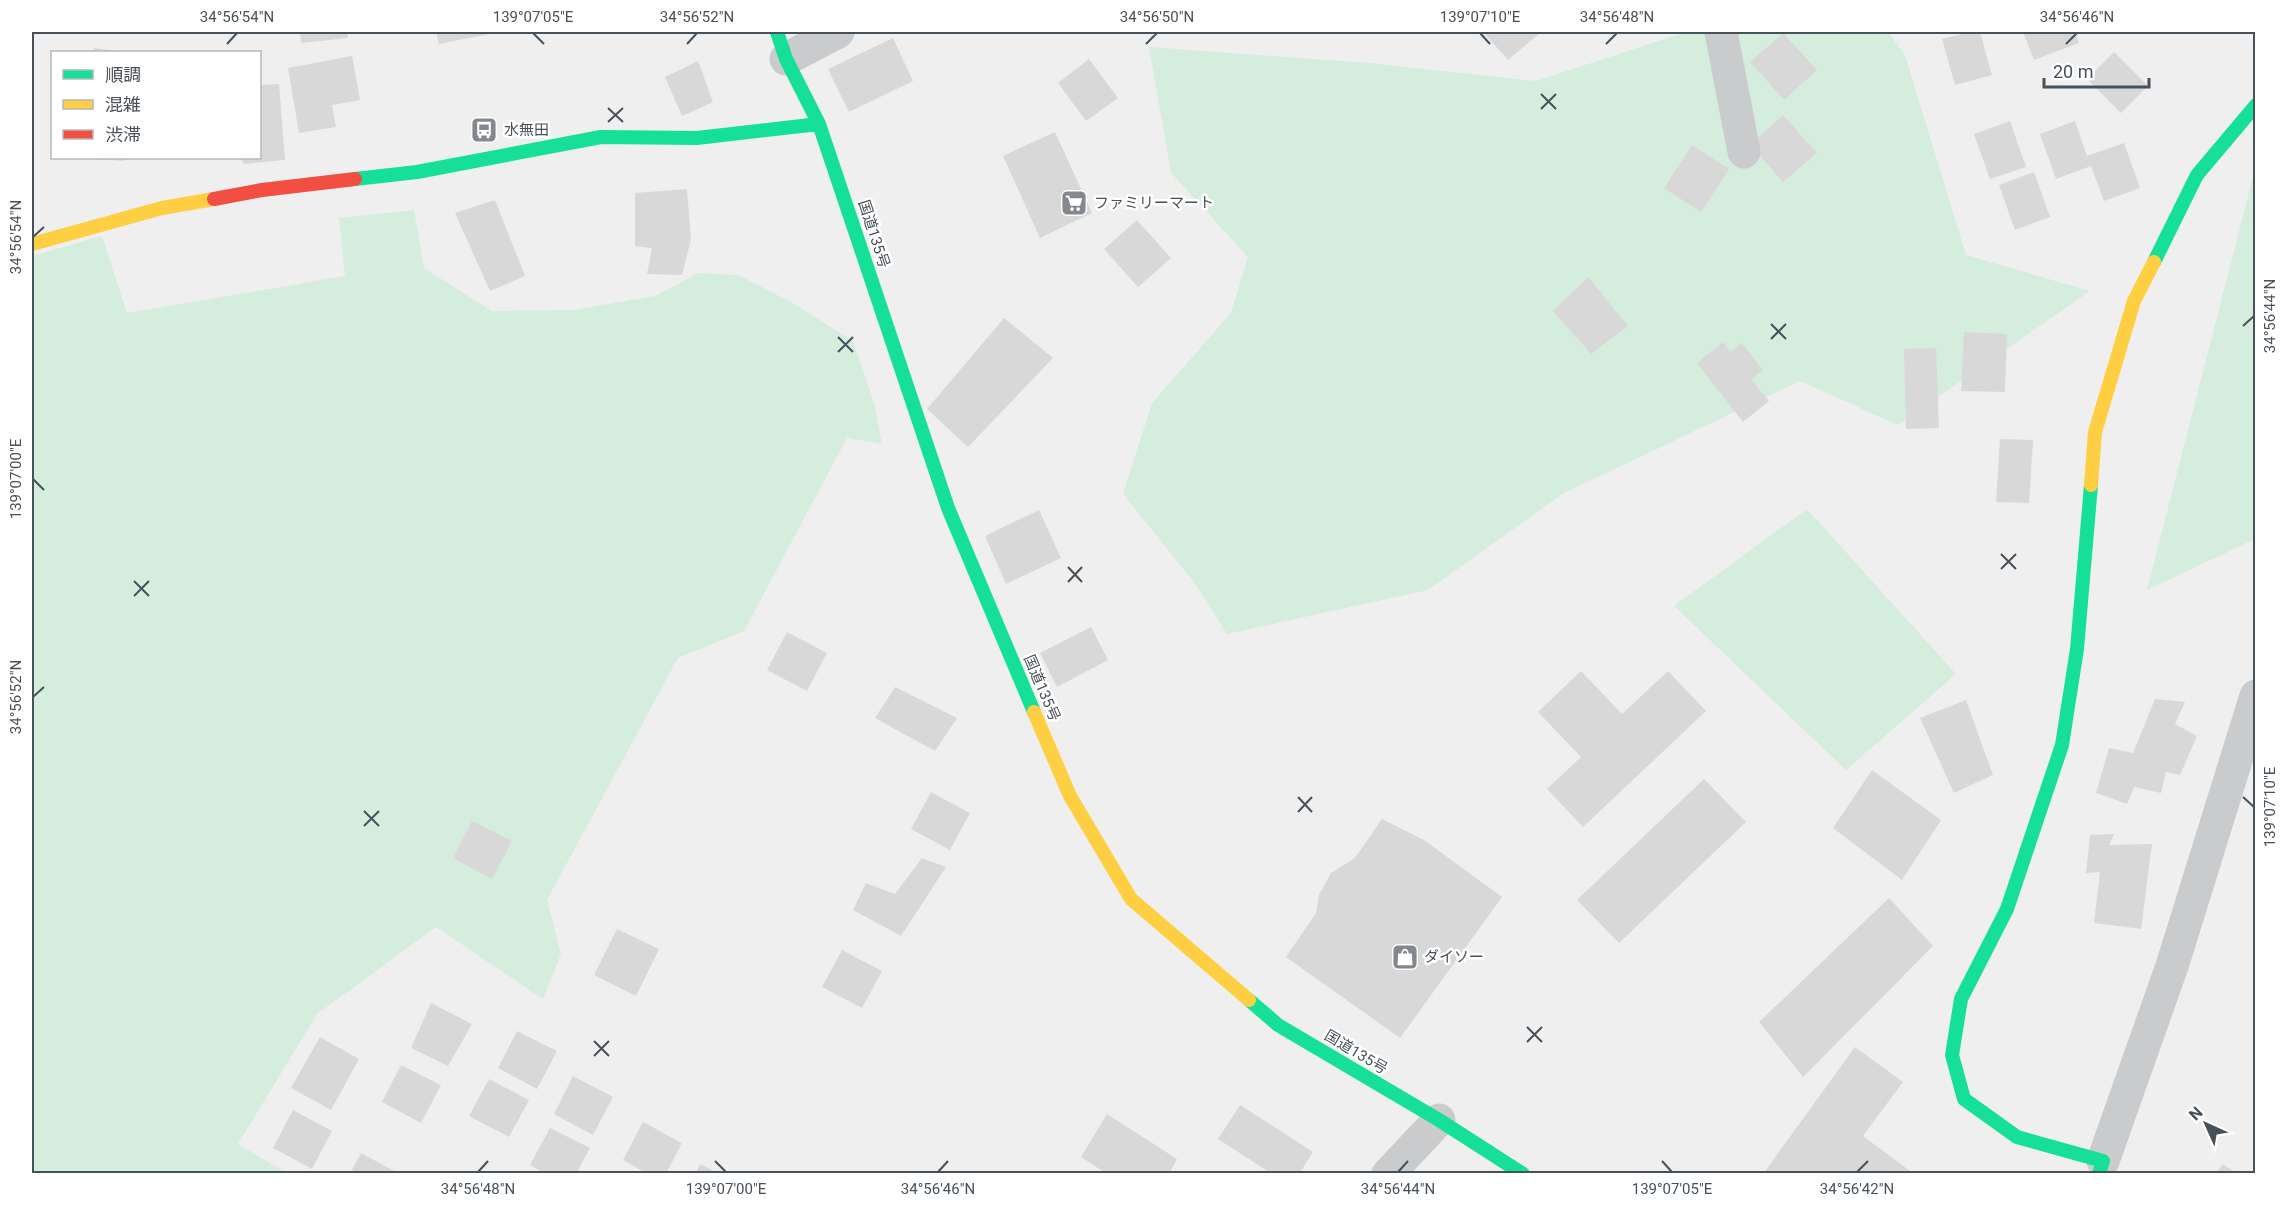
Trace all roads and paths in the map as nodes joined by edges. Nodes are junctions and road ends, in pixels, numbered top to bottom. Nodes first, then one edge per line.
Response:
1 (838, 32) edge
2 (1721, 32) edge
3 (781, 45) edge
4 (2256, 105) edge
5 (819, 124) junction
6 (1744, 152) dead end
7 (32, 244) edge
8 (2256, 696) edge
9 (1439, 1120) junction
10 (2101, 1167) edge
11 (1388, 1173) edge
12 (1523, 1173) edge

1 - 3 street
2 - 6 street
3 - 5 main road, 国道135号
4 - 10 main road
5 - 7 main road
5 - 9 main road, 国道135号
8 - 10 street
9 - 11 street
9 - 12 main road, 国道135号

